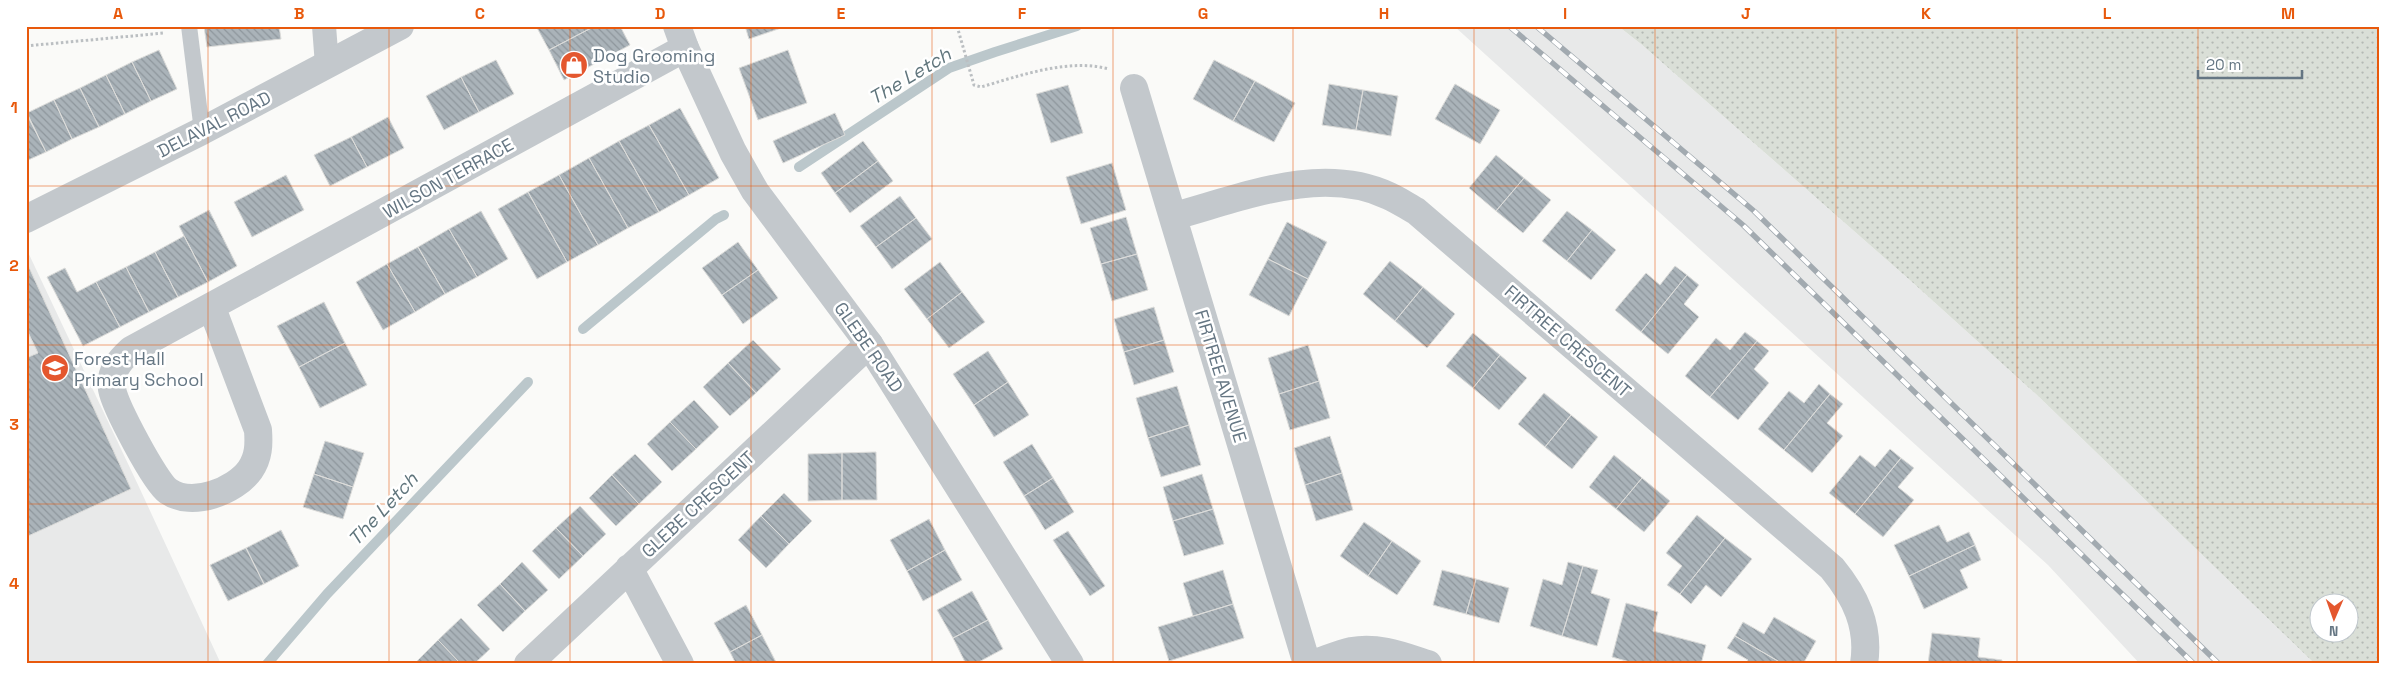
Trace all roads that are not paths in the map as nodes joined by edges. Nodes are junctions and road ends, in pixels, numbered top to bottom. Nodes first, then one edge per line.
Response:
1 (324, 26) edge
2 (400, 26) edge
3 (190, 28) edge
4 (681, 37) edge
5 (328, 64) junction
6 (1134, 88) road end
7 (202, 131) junction
8 (1174, 216) junction
9 (26, 219) edge
10 (212, 308) junction
11 (869, 344) junction
12 (629, 568) junction
13 (528, 664) edge
14 (680, 664) edge
15 (1070, 664) edge
16 (1307, 664) edge
17 (1312, 664) edge
18 (1428, 664) edge
19 (1864, 664) edge

1 - 5 street
2 - 5 street, DELAVAL ROAD
3 - 7 lane
4 - 10 street, WILSON TERRACE
4 - 11 street, GLEBE ROAD
5 - 7 street, DELAVAL ROAD
6 - 8 street, FIRTREE AVENUE
7 - 9 street, DELAVAL ROAD
8 - 16 street, FIRTREE AVENUE
8 - 19 street, FIRTREE CRESCENT
10 - 10 street, WILSON TERRACE
11 - 12 street, GLEBE CRESCENT
11 - 15 street, GLEBE ROAD
12 - 13 street, GLEBE CRESCENT
12 - 14 street
17 - 18 street

